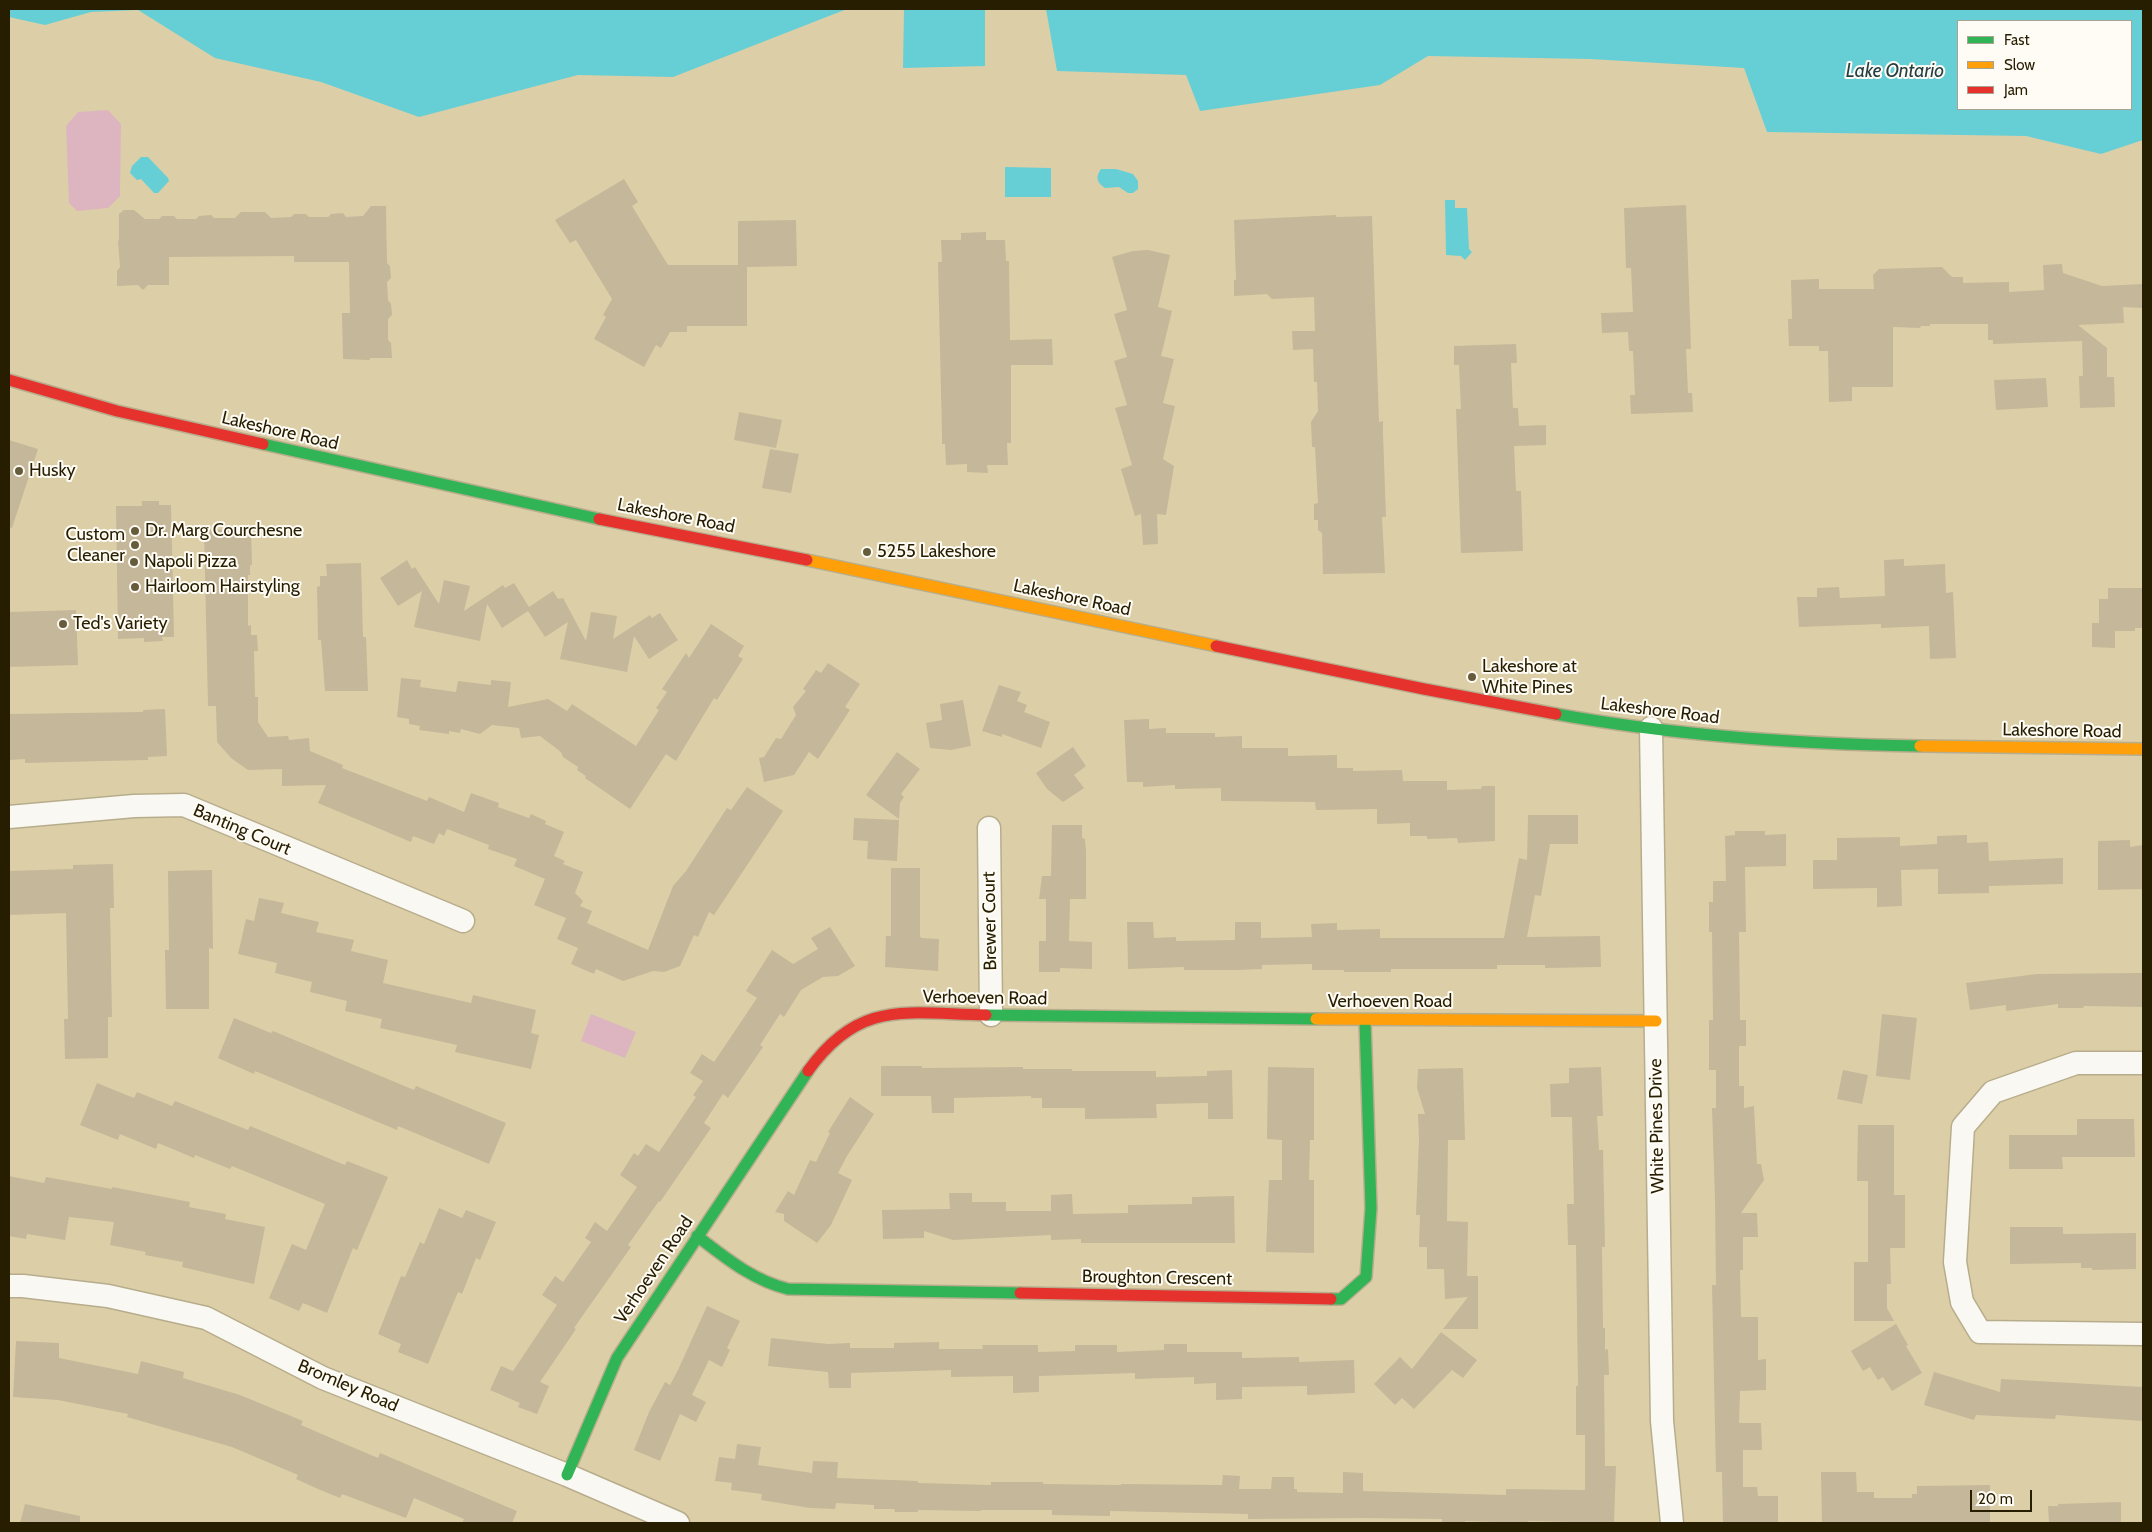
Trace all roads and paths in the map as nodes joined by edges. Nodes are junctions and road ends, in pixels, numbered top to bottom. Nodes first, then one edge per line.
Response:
1 (9, 380) edge
2 (1651, 728) junction
3 (2143, 749) edge
4 (9, 816) edge
5 (989, 828) dead end
6 (463, 921) dead end
7 (991, 1015) junction
8 (1365, 1020) junction
9 (1656, 1021) junction
10 (2143, 1063) edge
11 (697, 1236) junction
12 (9, 1286) edge
13 (2143, 1334) edge
14 (567, 1475) junction
15 (678, 1523) edge
16 (1672, 1523) edge

1 - 2 street, Lakeshore Road
2 - 3 street, Lakeshore Road
2 - 9 street, White Pines Drive
4 - 6 street, Banting Court
5 - 7 street, Brewer Court
7 - 8 street, Verhoeven Road
7 - 11 street, Verhoeven Road
8 - 9 street, Verhoeven Road
8 - 11 street, Broughton Crescent
9 - 16 street, White Pines Drive
10 - 13 street
11 - 14 street, Verhoeven Road
12 - 14 street, Bromley Road
14 - 15 street, Bromley Road

